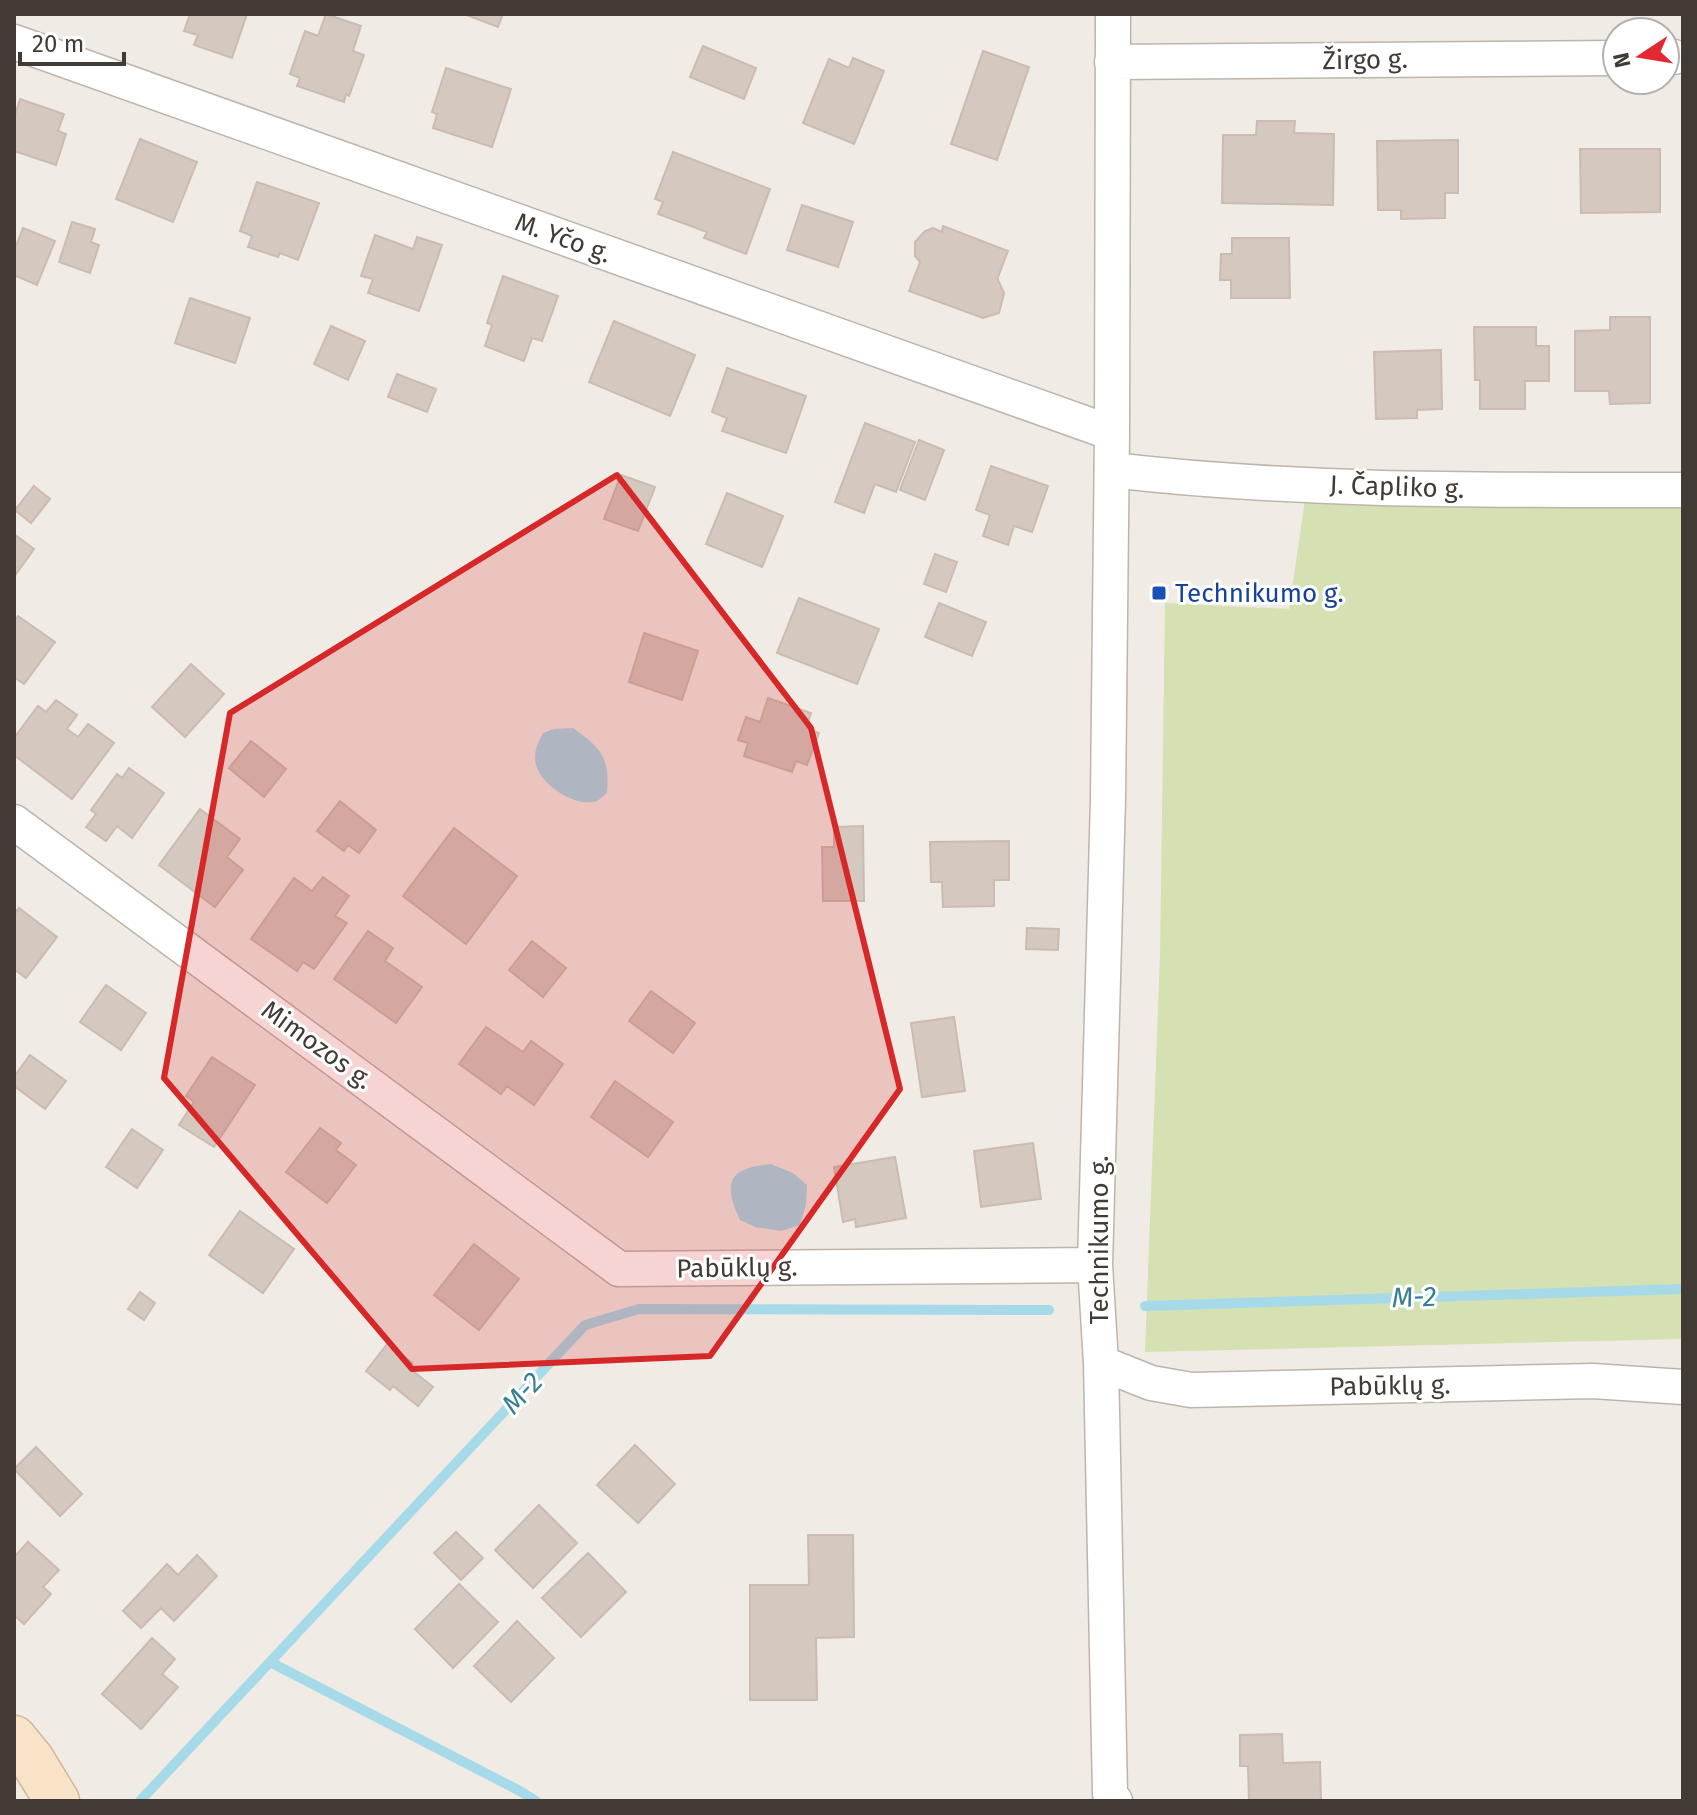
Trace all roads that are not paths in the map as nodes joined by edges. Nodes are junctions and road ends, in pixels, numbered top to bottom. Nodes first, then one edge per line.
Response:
1 (1113, 14) edge
2 (14, 42) edge
3 (1601, 58) edge
4 (1112, 62) junction
5 (1112, 433) junction
6 (1112, 470) junction
7 (1683, 490) edge
8 (14, 822) edge
9 (1095, 1265) junction
10 (619, 1269) joint
11 (1101, 1363) junction
12 (1683, 1387) edge
13 (14, 1738) edge
14 (1113, 1797) edge
15 (57, 1801) edge

1 - 4 street, Technikumo g.
2 - 5 street, M. Yčo g.
3 - 4 street, Žirgo g.
4 - 5 street, Technikumo g.
5 - 6 street, Technikumo g.
6 - 7 street, J. Čapliko g.
6 - 9 street, Technikumo g.
8 - 10 street, Mimozos g.
9 - 10 street, Pabūklų g.
9 - 11 street, Technikumo g.
11 - 12 street, Pabūklų g.
11 - 14 street, Technikumo g.
13 - 15 main road

